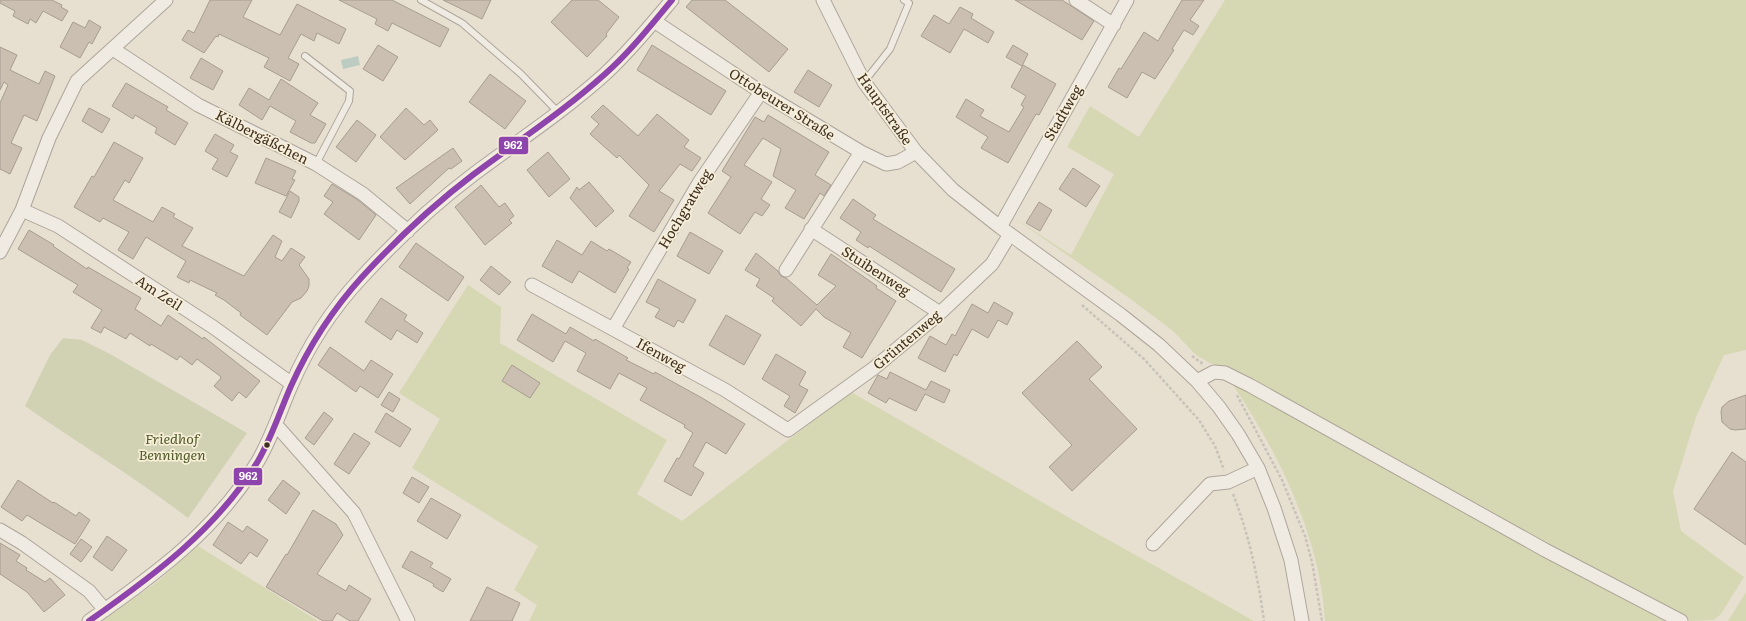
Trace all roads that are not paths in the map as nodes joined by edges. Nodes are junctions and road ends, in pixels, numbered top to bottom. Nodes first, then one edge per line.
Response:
1 (166, 0) edge
2 (421, 0) edge
3 (672, 0) edge
4 (823, 0) edge
5 (904, 0) edge
6 (1076, 0) edge
7 (1127, 0) edge
8 (654, 21) junction
9 (1114, 24) junction
10 (113, 49) junction
11 (305, 56) dead end
12 (864, 82) junction
13 (761, 92) junction
14 (558, 112) junction
15 (861, 152) junction
16 (916, 152) junction
17 (316, 164) junction
18 (22, 210) junction
19 (811, 229) junction
20 (1005, 230) junction
21 (408, 231) junction
22 (0, 252) edge
23 (786, 270) dead end
24 (532, 285) dead end
25 (940, 314) junction
26 (613, 329) junction
27 (1197, 381) junction
28 (292, 384) junction
29 (276, 426) junction
30 (788, 430) joint
31 (1258, 468) junction
32 (0, 530) edge
33 (1153, 544) dead end
34 (105, 610) junction
35 (89, 621) edge
36 (408, 621) edge
37 (1302, 621) edge
38 (1681, 621) edge

1 - 10 street
2 - 14 lane
3 - 8 street
4 - 12 street, Hauptstraße
5 - 12 lane
6 - 9 street
7 - 9 street, Stadtweg
8 - 13 street, Ottobeurer Straße
8 - 14 street
9 - 20 street, Stadtweg
10 - 17 street, Kälbergäßchen
10 - 18 street
11 - 17 lane
12 - 16 street, Hauptstraße
13 - 15 street, Ottobeurer Straße
13 - 26 street, Hochgratweg
14 - 21 street
15 - 16 street, Ottobeurer Straße
15 - 19 street
16 - 20 street, Hauptstraße
17 - 21 street, Kälbergäßchen
18 - 22 street
18 - 28 street, Am Zeil
19 - 23 street
19 - 25 street, Stuibenweg
20 - 25 street, Grüntenweg
20 - 27 street, Hauptstraße
21 - 28 street
24 - 26 street, Ifenweg
25 - 30 street, Grüntenweg
26 - 30 street, Ifenweg
27 - 31 street, Hauptstraße
27 - 38 street
28 - 29 street
29 - 34 street
29 - 36 street
31 - 33 street
31 - 37 street, Hauptstraße
32 - 34 street
34 - 35 street

